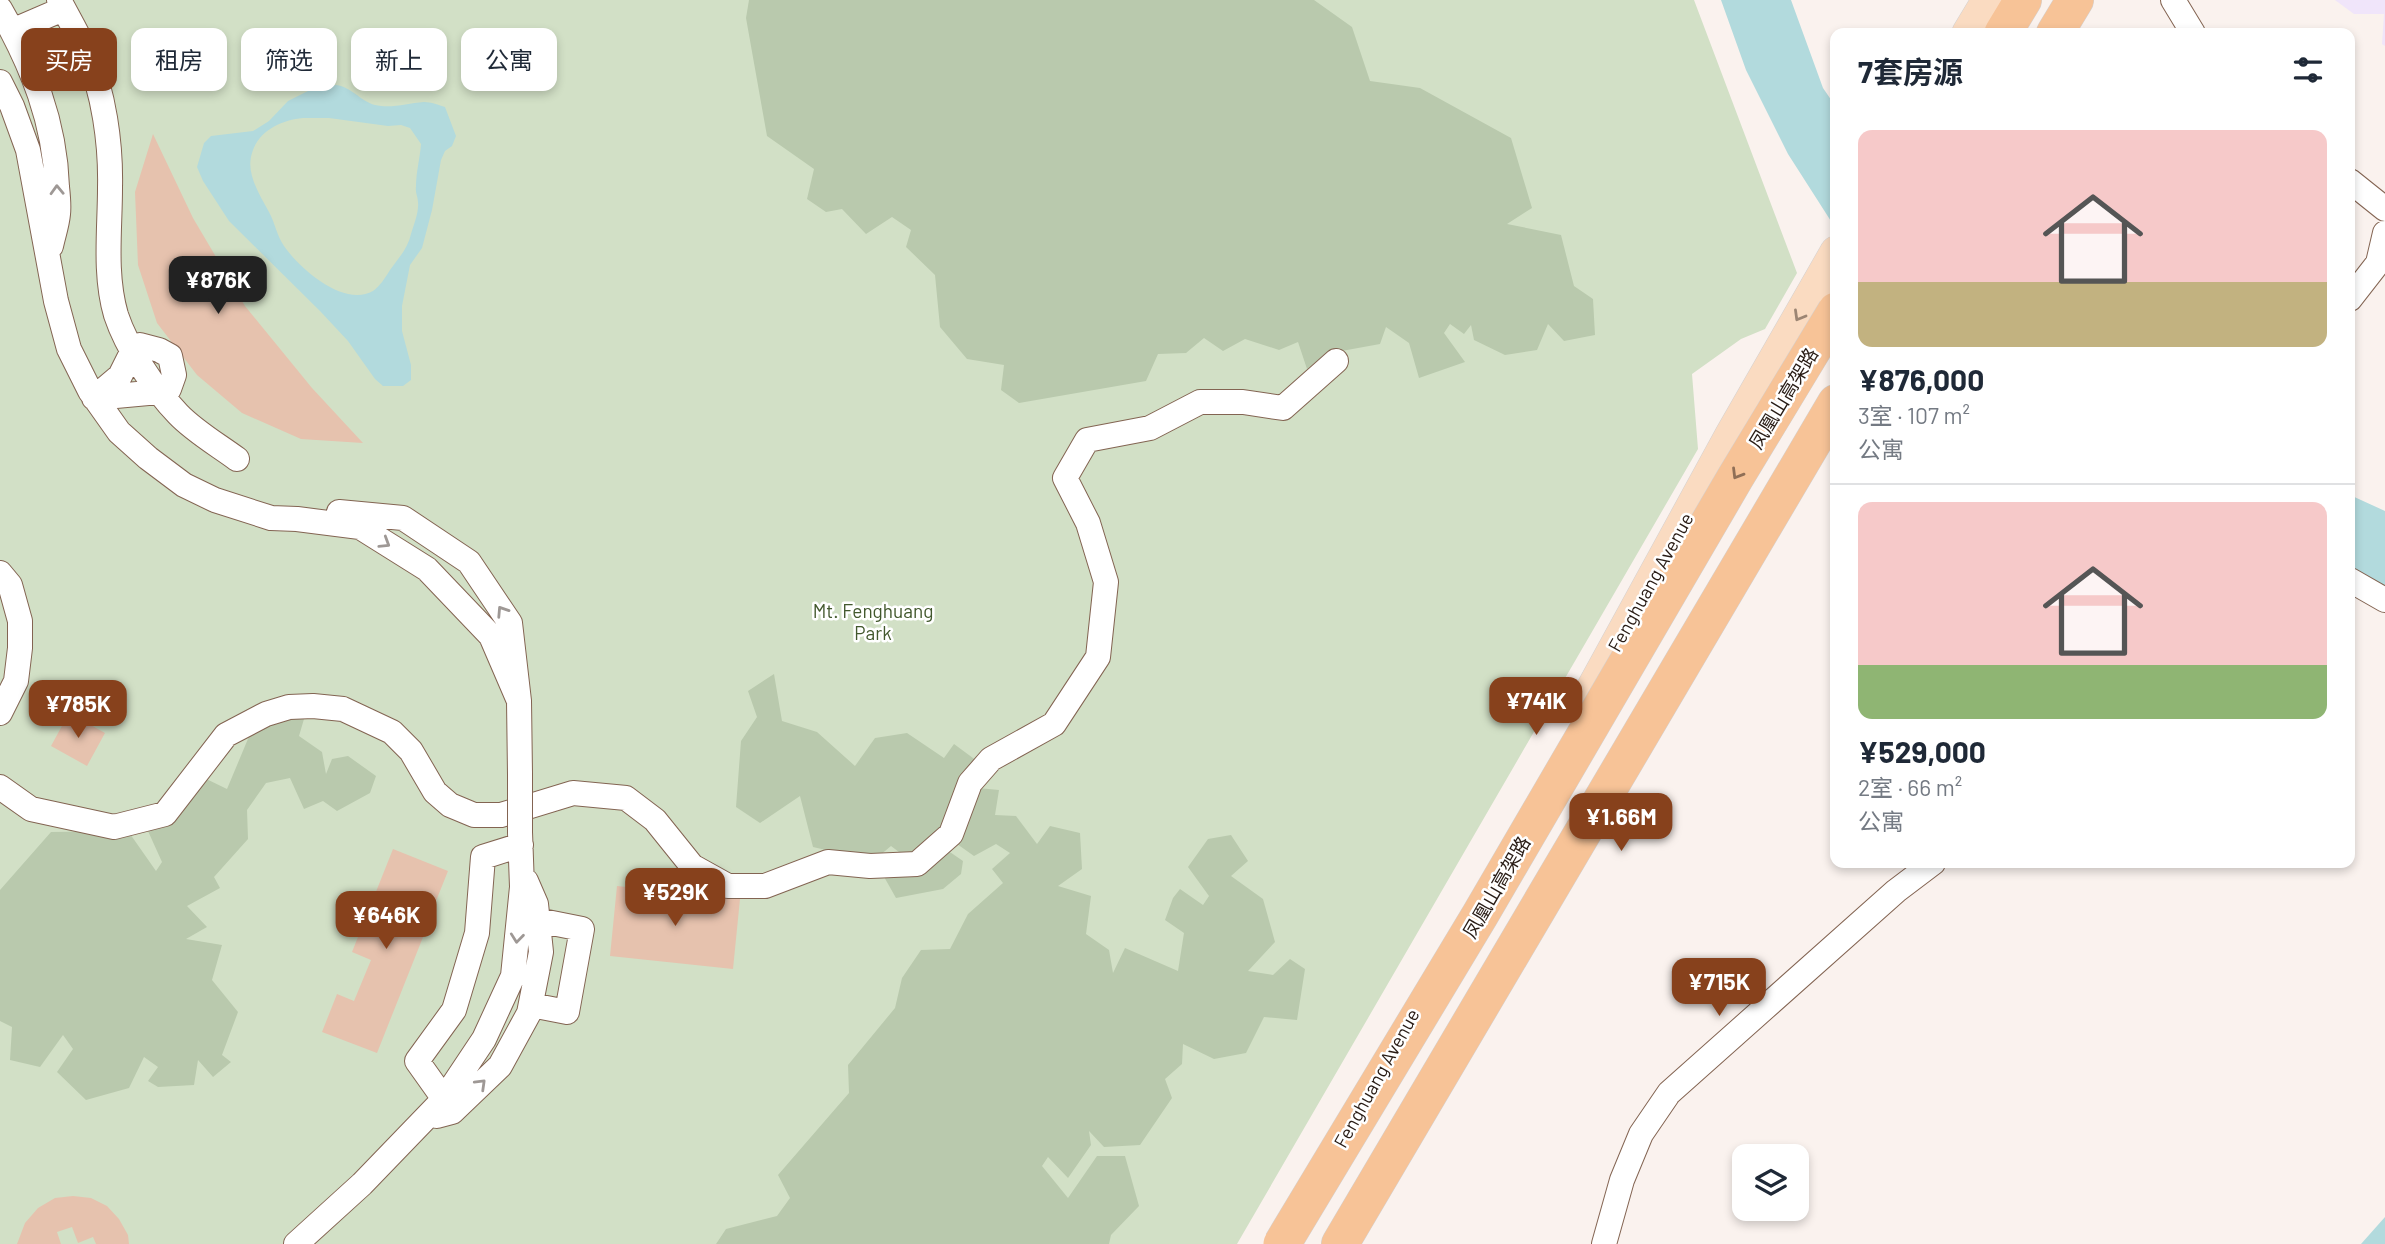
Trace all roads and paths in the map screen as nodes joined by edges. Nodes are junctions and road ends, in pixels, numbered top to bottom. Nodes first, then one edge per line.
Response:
1 (1987, 0) edge
2 (2024, 0) edge
3 (2075, 0) edge
4 (2093, 0) edge
5 (2173, 0) edge
6 (61, 4) edge
7 (0, 9) edge
8 (1971, 28) edge
9 (2006, 28) edge
10 (2058, 28) edge
11 (2077, 28) edge
12 (2190, 28) edge
13 (12, 31) junction
14 (0, 82) edge
15 (2355, 185) edge
16 (2385, 209) edge
17 (2385, 233) edge
18 (48, 257) junction
19 (1830, 261) edge
20 (2355, 293) edge
21 (1830, 321) edge
22 (133, 350) junction
23 (1336, 360) dead end
24 (159, 391) junction
25 (94, 398) junction
26 (1830, 413) edge
27 (1830, 444) edge
28 (237, 459) dead end
29 (297, 519) junction
30 (0, 573) edge
31 (2355, 583) edge
32 (2385, 600) edge
33 (519, 701) junction
34 (0, 713) edge
35 (0, 787) edge
36 (520, 839) junction
37 (1926, 868) edge
38 (522, 870) junction
39 (537, 920) junction
40 (531, 1005) junction
41 (444, 1099) junction
42 (425, 1119) junction
43 (296, 1244) edge
44 (1283, 1244) edge
45 (1340, 1244) edge
46 (1358, 1244) edge
47 (1604, 1244) edge

1 - 8 main road
2 - 9 highway
3 - 10 highway
4 - 11 main road
5 - 12 street
6 - 13 street
6 - 22 street
7 - 13 street
18 -> 13 street
14 - 18 street
15 - 16 street
17 - 20 street
18 - 25 street
19 -> 44 main road, Fenghuang Avenue
21 -> 44 highway, 凤凰山高架路, bridge
22 - 24 street
22 - 25 street
23 - 35 street
24 - 25 street
24 - 28 street
25 - 29 street
26 - 45 highway
27 - 46 main road
29 -> 33 street
33 -> 29 street
30 - 34 street
31 - 32 street
33 - 36 street, bridge
36 - 38 street
36 - 41 street
37 - 47 street
38 - 39 street
38 -> 41 street
39 - 40 street
39 - 40 street
42 -> 40 street
41 - 42 street
42 - 43 street

